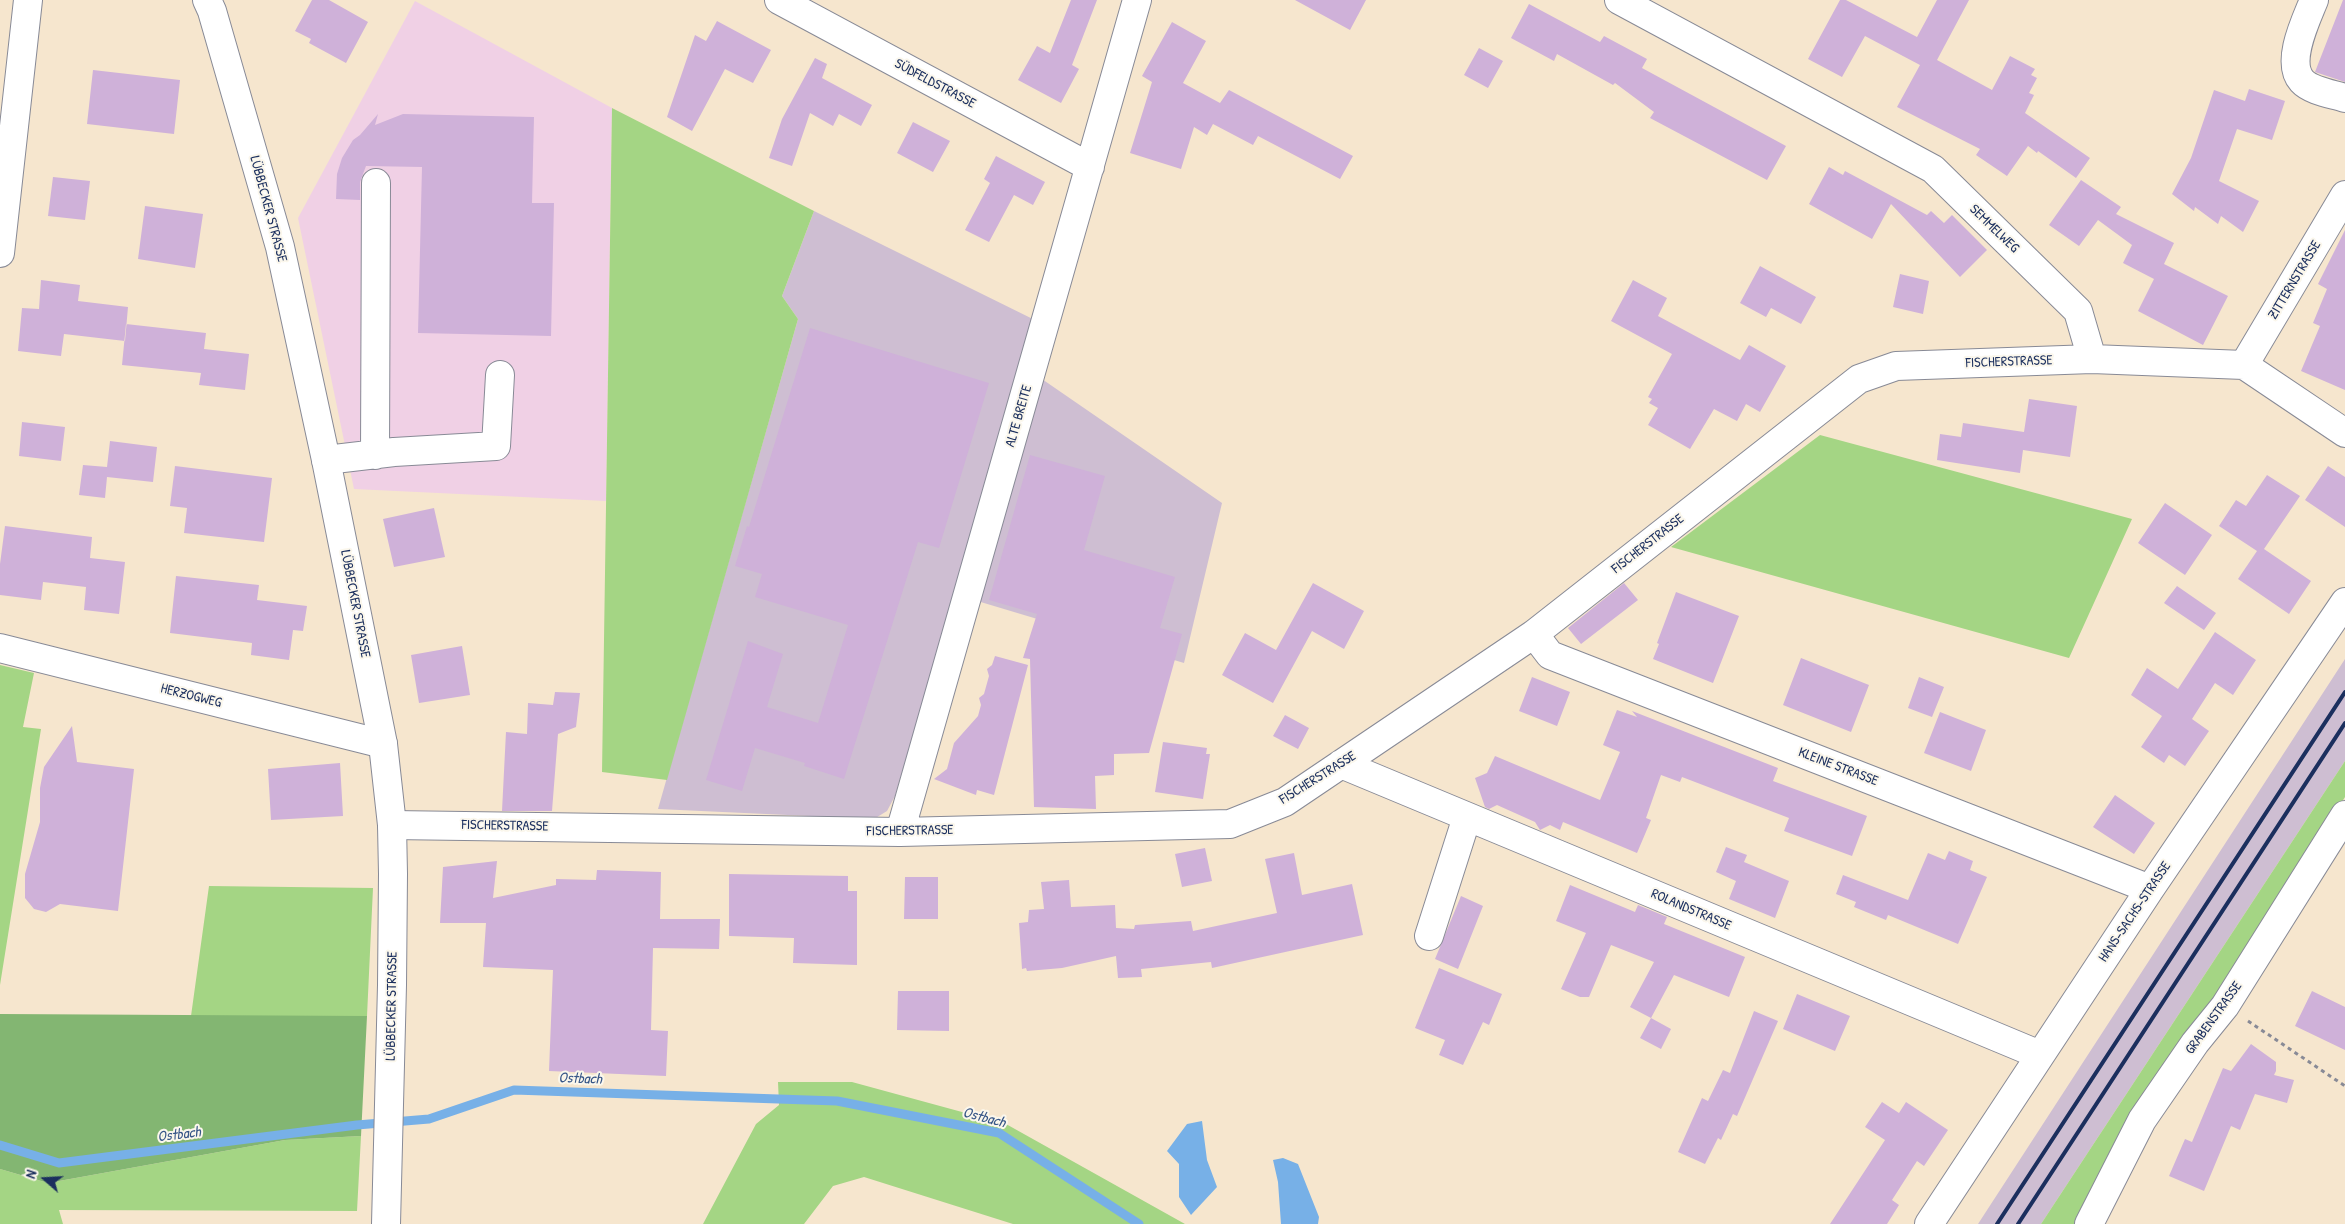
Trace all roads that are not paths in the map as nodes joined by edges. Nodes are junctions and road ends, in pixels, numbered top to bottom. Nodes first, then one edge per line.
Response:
1 (28, 0) edge
2 (779, 0) edge
3 (1137, 0) edge
4 (1619, 0) edge
5 (2314, 0) edge
6 (213, 4) edge
7 (2345, 98) edge
8 (1090, 167) junction
9 (376, 183) dead end
10 (2345, 195) edge
11 (0, 253) edge
12 (2092, 359) junction
13 (2244, 365) junction
14 (500, 375) dead end
15 (2345, 433) edge
16 (375, 455) junction
17 (326, 460) junction
18 (2345, 602) edge
19 (1534, 634) junction
20 (0, 648) edge
21 (382, 744) junction
22 (1341, 764) junction
23 (2345, 815) edge
24 (1467, 817) junction
25 (392, 825) junction
26 (900, 832) junction
27 (2150, 889) junction
28 (1429, 936) dead end
29 (2040, 1055) junction
30 (386, 1224) edge
31 (1929, 1224) edge
32 (2089, 1224) edge

1 - 11 street
2 - 8 street, SÜDFELDSTRASSE
3 - 8 street, ALTE BREITE
4 - 12 street, SEMMELWEG
5 - 7 street
6 - 17 street, LÜBBECKER STRASSE
8 - 26 street, ALTE BREITE
9 - 16 street
10 - 13 street, ZITTERNSTRASSE
12 - 13 street
12 - 19 street, FISCHERSTRASSE
13 - 15 street
14 - 16 street
16 - 17 street
17 - 21 street, LÜBBECKER STRASSE
18 - 27 street, HANS-SACHS-STRASSE
19 - 22 street, FISCHERSTRASSE
19 - 27 street, KLEINE STRASSE
20 - 21 street, HERZOGWEG
21 - 25 street, LÜBBECKER STRASSE
22 - 24 street, ROLANDSTRASSE
22 - 26 street, FISCHERSTRASSE
23 - 32 street, GRABENSTRASSE
24 - 28 street
24 - 29 street, ROLANDSTRASSE
25 - 26 street, FISCHERSTRASSE
25 - 30 street, LÜBBECKER STRASSE
27 - 29 street, HANS-SACHS-STRASSE
29 - 31 street, HANS-SACHS-STRASSE

